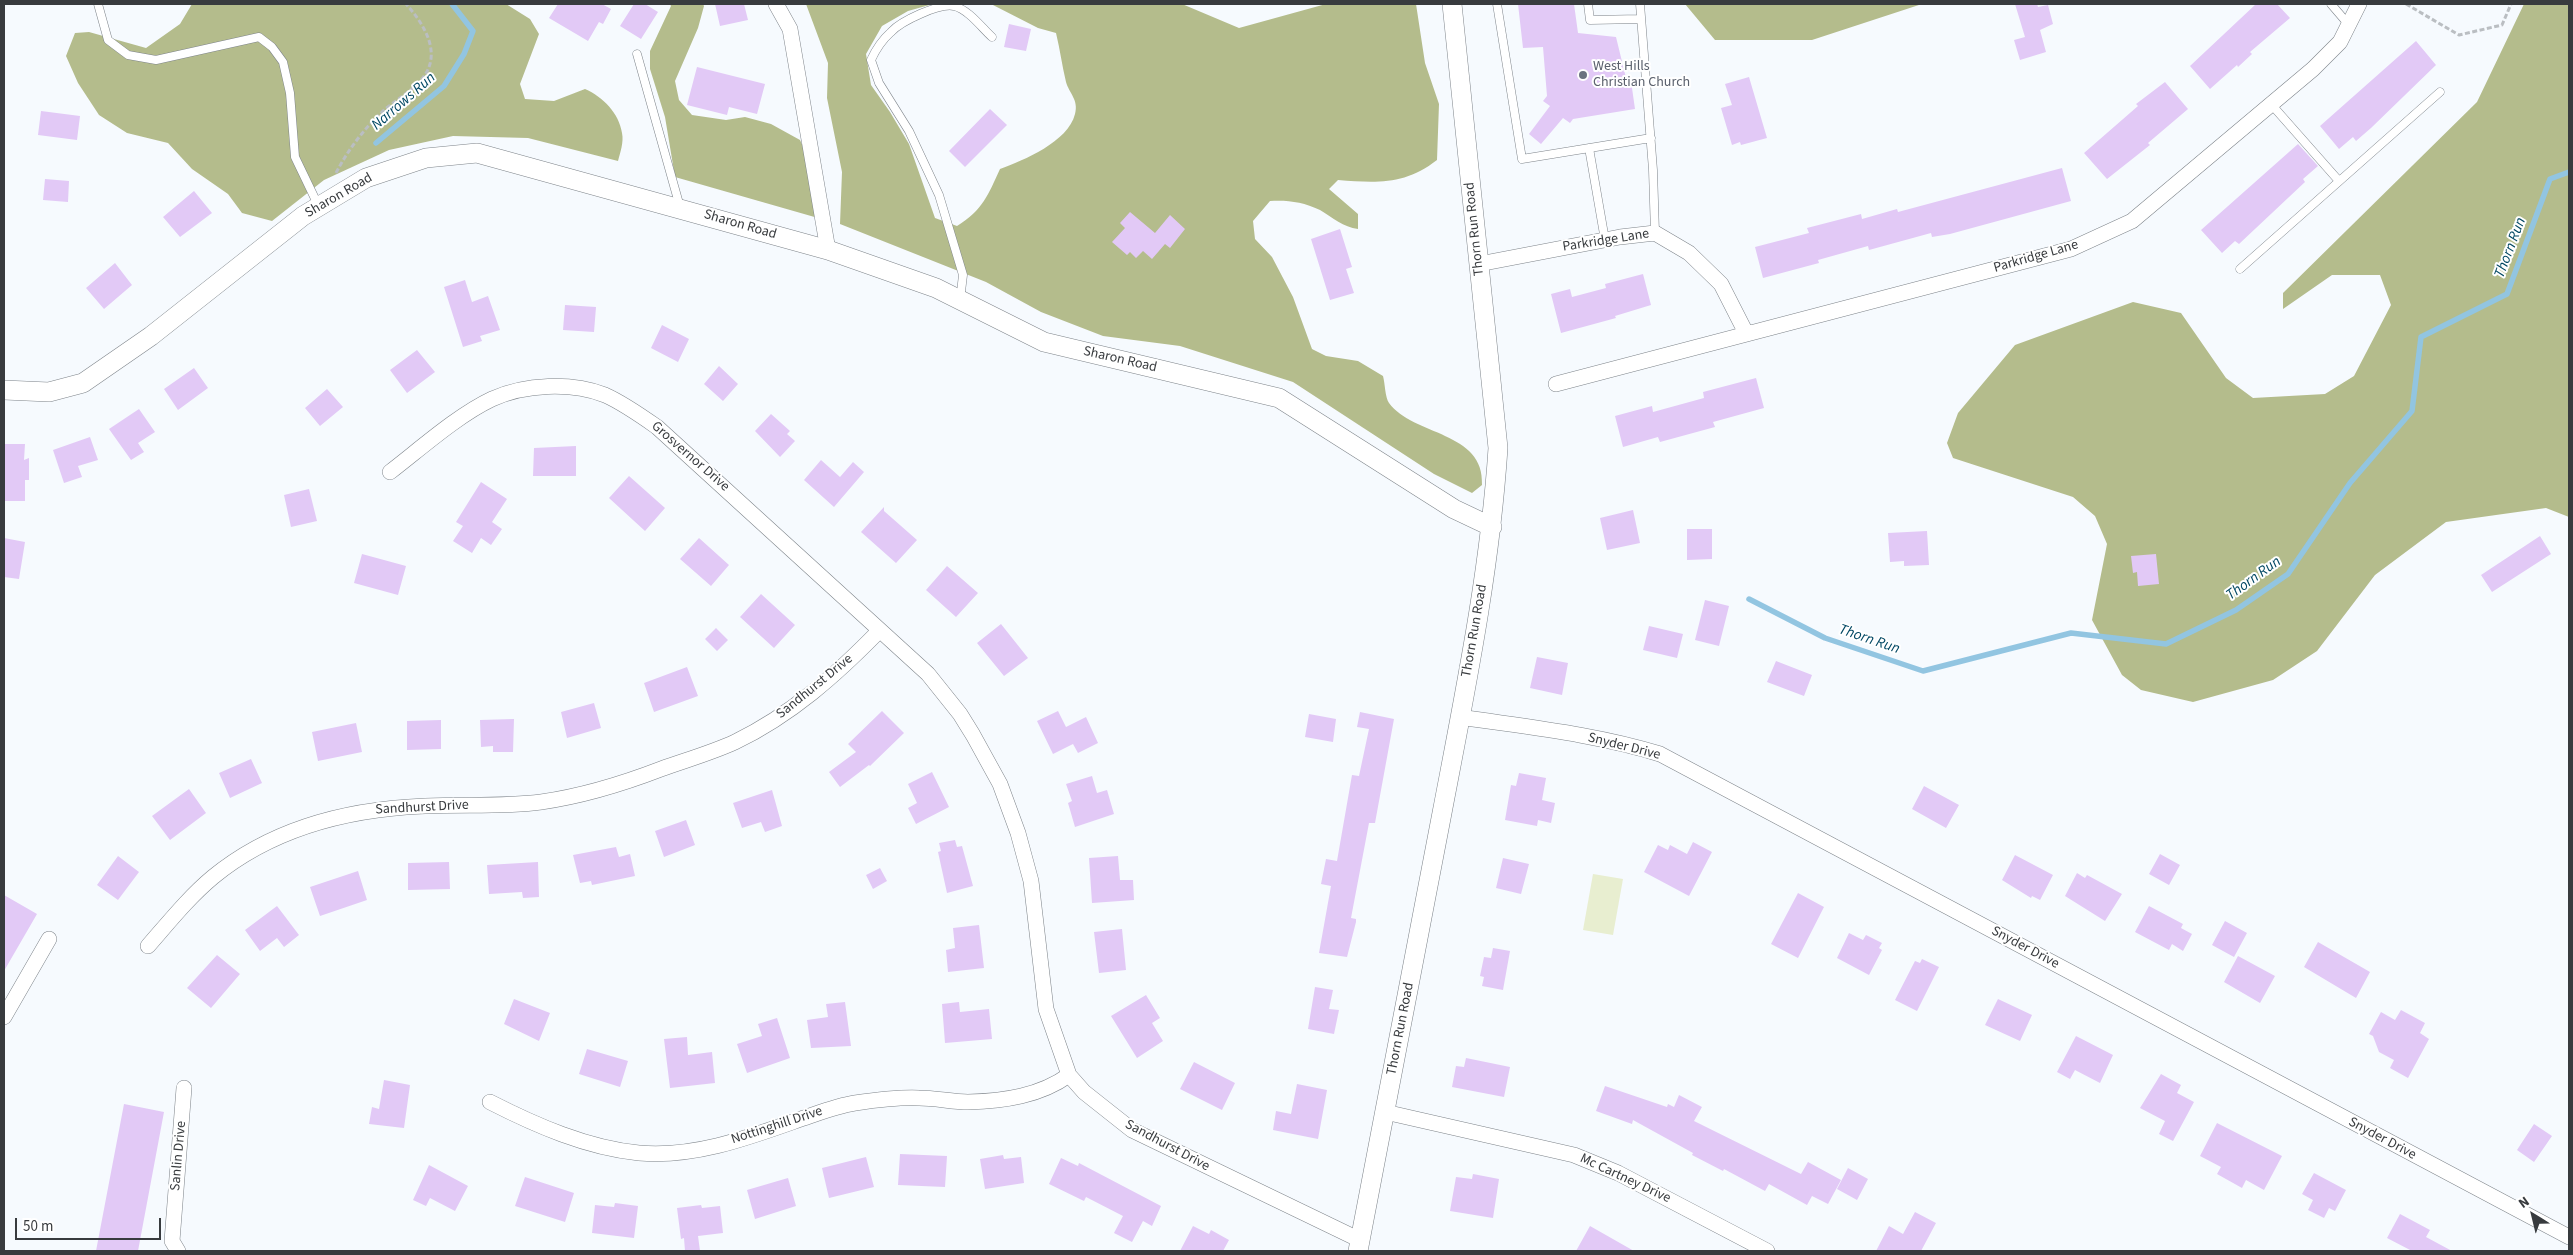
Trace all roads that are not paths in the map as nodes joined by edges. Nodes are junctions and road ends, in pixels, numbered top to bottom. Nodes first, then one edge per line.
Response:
1 (98, 4) edge
2 (776, 4) edge
3 (1452, 4) edge
4 (1497, 4) edge
5 (1588, 4) edge
6 (1640, 4) edge
7 (2331, 4) edge
8 (2359, 4) edge
9 (1640, 20) junction
10 (2349, 25) junction
11 (992, 37) dead end
12 (636, 54) dead end
13 (2440, 92) dead end
14 (2272, 104) junction
15 (1651, 138) junction
16 (1589, 148) junction
17 (2338, 181) junction
18 (319, 206) junction
19 (680, 208) junction
20 (1655, 233) junction
21 (1605, 240) junction
22 (828, 250) junction
23 (1479, 264) junction
24 (2240, 269) dead end
25 (960, 300) junction
26 (1746, 333) junction
27 (1556, 384) dead end
28 (4, 390) edge
29 (390, 472) dead end
30 (1492, 527) junction
31 (879, 631) junction
32 (1460, 717) junction
33 (49, 939) dead end
34 (148, 946) dead end
35 (4, 1017) edge
36 (1069, 1075) junction
37 (184, 1088) dead end
38 (490, 1102) dead end
39 (1385, 1112) junction
40 (2569, 1237) edge
41 (1359, 1246) edge
42 (178, 1251) edge
43 (1767, 1251) edge

1 - 18 lane
2 - 22 street
3 - 23 street, Thorn Run Road
4 - 16 lane
5 - 9 lane
6 - 9 lane
7 - 10 lane
8 - 10 street, Parkridge Lane
9 - 15 lane
10 - 14 street, Parkridge Lane
11 - 25 lane
12 - 19 lane
13 - 17 lane
14 - 17 lane
14 - 26 street, Parkridge Lane
15 - 16 lane
15 - 20 lane
16 - 21 lane
17 - 24 lane
18 - 19 street, Sharon Road
18 - 28 street, Sharon Road
19 - 22 street, Sharon Road
20 - 21 street, Parkridge Lane
20 - 26 street, Parkridge Lane
21 - 23 street, Parkridge Lane
22 - 25 street, Sharon Road
23 - 30 street, Thorn Run Road
25 - 30 street, Sharon Road
26 - 27 street, Parkridge Lane
29 - 31 street, Grosvernor Drive
30 - 32 street, Thorn Run Road
31 - 34 street, Sandhurst Drive
31 - 36 street, Sandhurst Drive
32 - 39 street, Thorn Run Road
32 - 40 street, Snyder Drive
33 - 35 street
36 - 38 street, Nottinghill Drive
36 - 41 street, Sandhurst Drive
37 - 42 street, Sanlin Drive
39 - 41 street, Thorn Run Road
39 - 43 street, Mc Cartney Drive

